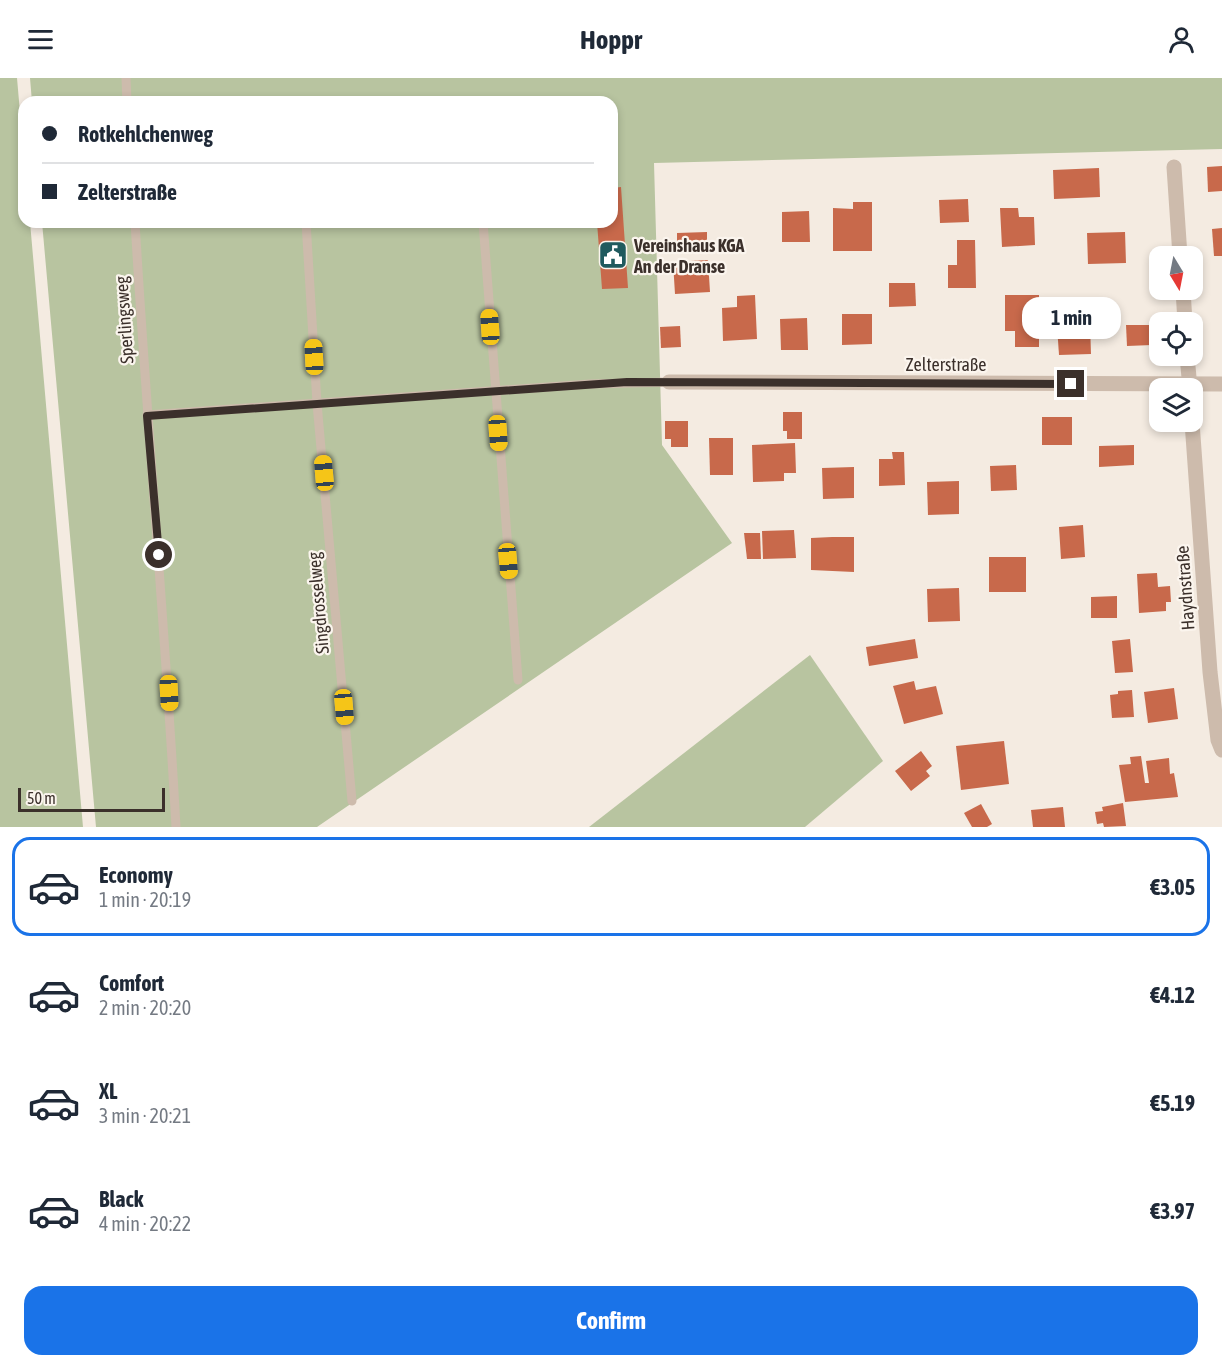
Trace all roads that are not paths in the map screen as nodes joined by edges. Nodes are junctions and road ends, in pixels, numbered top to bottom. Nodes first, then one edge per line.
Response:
1 (126, 78) edge
2 (127, 96) edge
3 (1174, 167) dead end
4 (135, 228) edge
5 (306, 228) edge
6 (483, 228) edge
7 (1179, 246) edge
8 (669, 382) joint
9 (1222, 384) edge
10 (1203, 385) edge
11 (1149, 386) edge
12 (495, 390) junction
13 (317, 403) junction
14 (147, 416) junction
15 (1193, 432) edge
16 (518, 680) dead end
17 (1222, 750) edge
18 (352, 801) dead end
19 (176, 827) edge

1 - 2 lane
3 - 7 street
4 - 14 lane, Sperlingsweg
5 - 13 lane, Singdrosselweg
6 - 12 lane
8 - 11 street, Zelterstraße
8 - 12 lane
9 - 10 street, Zelterstraße
12 - 13 lane
12 - 16 lane
13 - 14 lane
13 - 18 lane, Singdrosselweg
14 - 19 lane, Sperlingsweg
15 - 17 street, Haydnstraße

